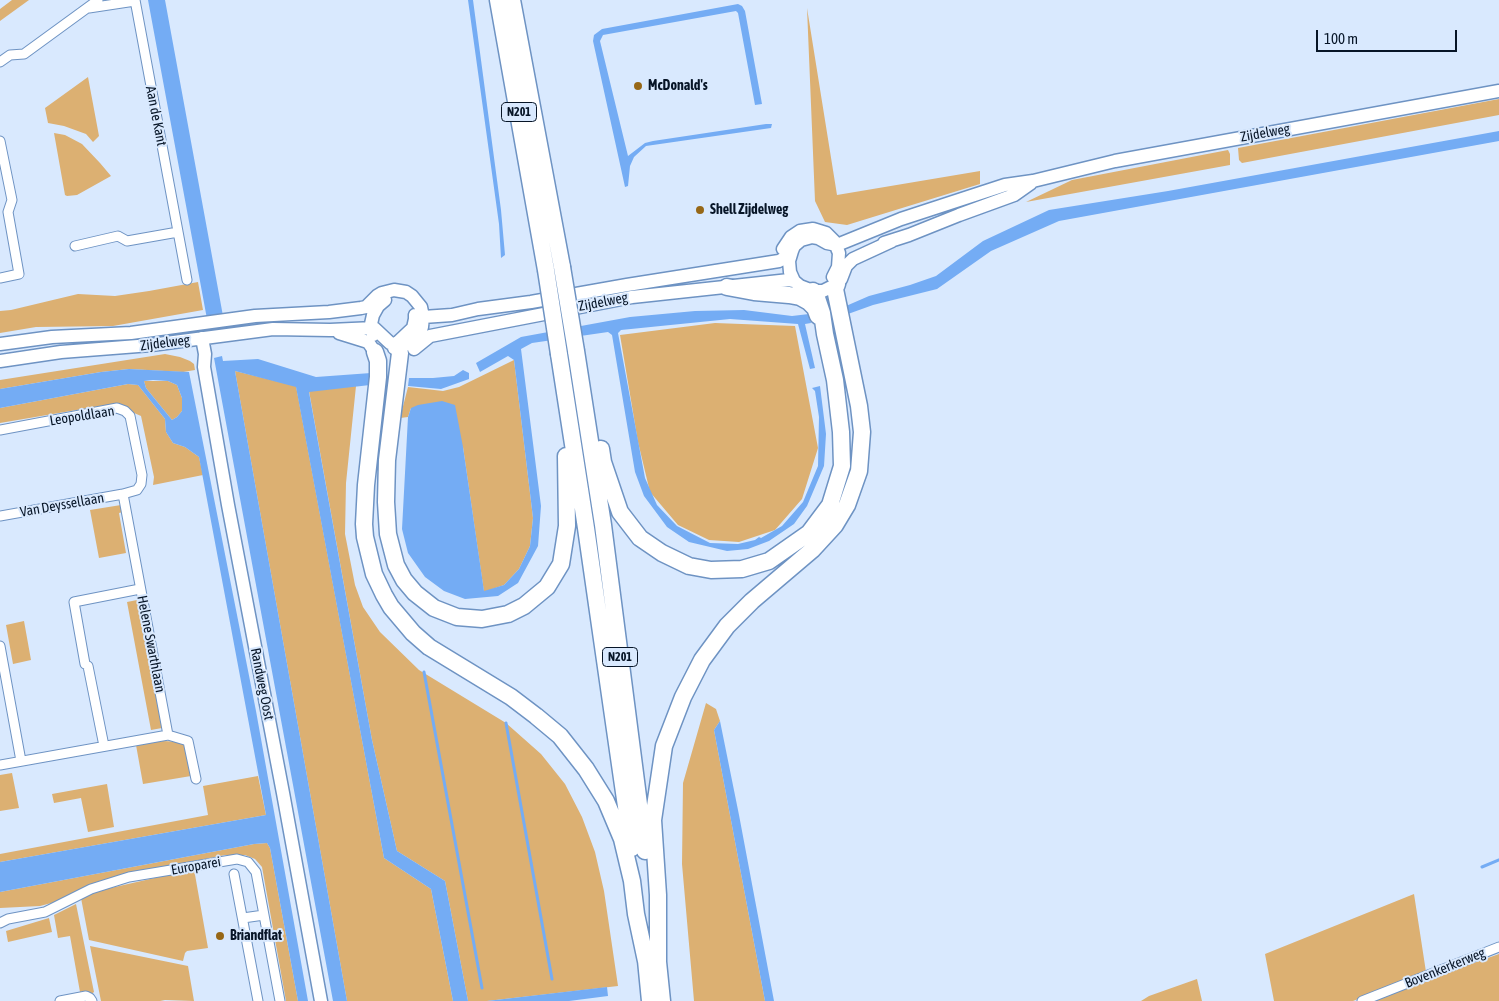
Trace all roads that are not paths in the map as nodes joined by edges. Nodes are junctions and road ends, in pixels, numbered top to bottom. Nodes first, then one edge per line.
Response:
1 (98, 0) edge
2 (498, 0) edge
3 (512, 0) edge
4 (135, 1) edge
5 (86, 8) junction
6 (0, 62) edge
7 (1499, 90) edge
8 (0, 141) edge
9 (1033, 181) junction
10 (178, 232) junction
11 (834, 241) junction
12 (75, 246) dead end
13 (787, 252) junction
14 (843, 264) junction
15 (554, 269) junction
16 (792, 277) junction
17 (0, 278) edge
18 (187, 280) dead end
19 (827, 286) junction
20 (727, 287) junction
21 (372, 307) junction
22 (420, 313) junction
23 (330, 330) junction
24 (825, 334) junction
25 (423, 336) junction
26 (201, 338) junction
27 (0, 344) edge
28 (389, 346) junction
29 (576, 350) junction
30 (0, 361) edge
31 (567, 407) junction
32 (0, 430) edge
33 (123, 494) junction
34 (0, 516) edge
35 (140, 589) junction
36 (0, 646) edge
37 (168, 734) junction
38 (104, 746) junction
39 (21, 761) junction
40 (0, 765) edge
41 (196, 780) dead end
42 (234, 874) dead end
43 (264, 915) junction
44 (243, 918) junction
45 (3, 920) edge
46 (1499, 947) edge
47 (652, 962) junction
48 (60, 1001) edge
49 (92, 1001) edge
50 (258, 1001) edge
51 (280, 1001) edge
52 (321, 1001) edge
53 (650, 1001) edge
54 (662, 1001) edge
55 (1362, 1001) edge

1 - 5 street
2 - 15 highway, N201
3 - 15 highway, N201
4 - 5 street
4 - 10 street, Aan de Kant
5 - 6 street
7 - 9 main road, Zijdelweg
8 - 17 street
9 - 11 main road, Zijdelweg
9 - 14 main road, Zijdelweg
10 - 12 street
10 - 18 street, Aan de Kant
11 - 13 main road
11 - 14 main road
13 - 16 main road
13 - 22 main road, Zijdelweg
14 - 19 main road
15 - 29 highway, N201, bridge
15 - 31 highway, N201, bridge
16 - 19 main road
16 - 19 main road
16 - 20 main road, Zijdelweg
19 - 24 highway, N201
19 - 47 highway, N201
20 - 24 highway, N201
20 - 25 main road, Zijdelweg
21 - 22 main road
21 - 27 main road, Zijdelweg
21 - 28 main road
22 - 25 main road
22 - 28 main road
23 - 26 main road, Zijdelweg
23 - 28 main road, Zijdelweg
23 - 28 main road, Zijdelweg
24 - 29 highway, N201
25 - 28 main road
26 - 30 main road, Zijdelweg
26 - 52 main road, Randweg Oost
28 - 31 highway, N201
28 - 47 highway, N201
29 - 47 highway, N201
31 - 47 highway, N201
32 - 33 street, Leopoldlaan
33 - 34 street, Van Deyssellaan
33 - 35 street, Helene Swarthlaan
35 - 37 street, Helene Swarthlaan
35 - 38 street
36 - 39 street
37 - 38 street
37 - 41 street
38 - 39 street
39 - 40 street
42 - 44 street
43 - 44 street
43 - 45 street, Europarei
43 - 51 street, Europarei
44 - 50 street
46 - 55 street, Bovenkerkerweg
47 - 53 highway, N201
47 - 54 highway, N201
48 - 49 street

